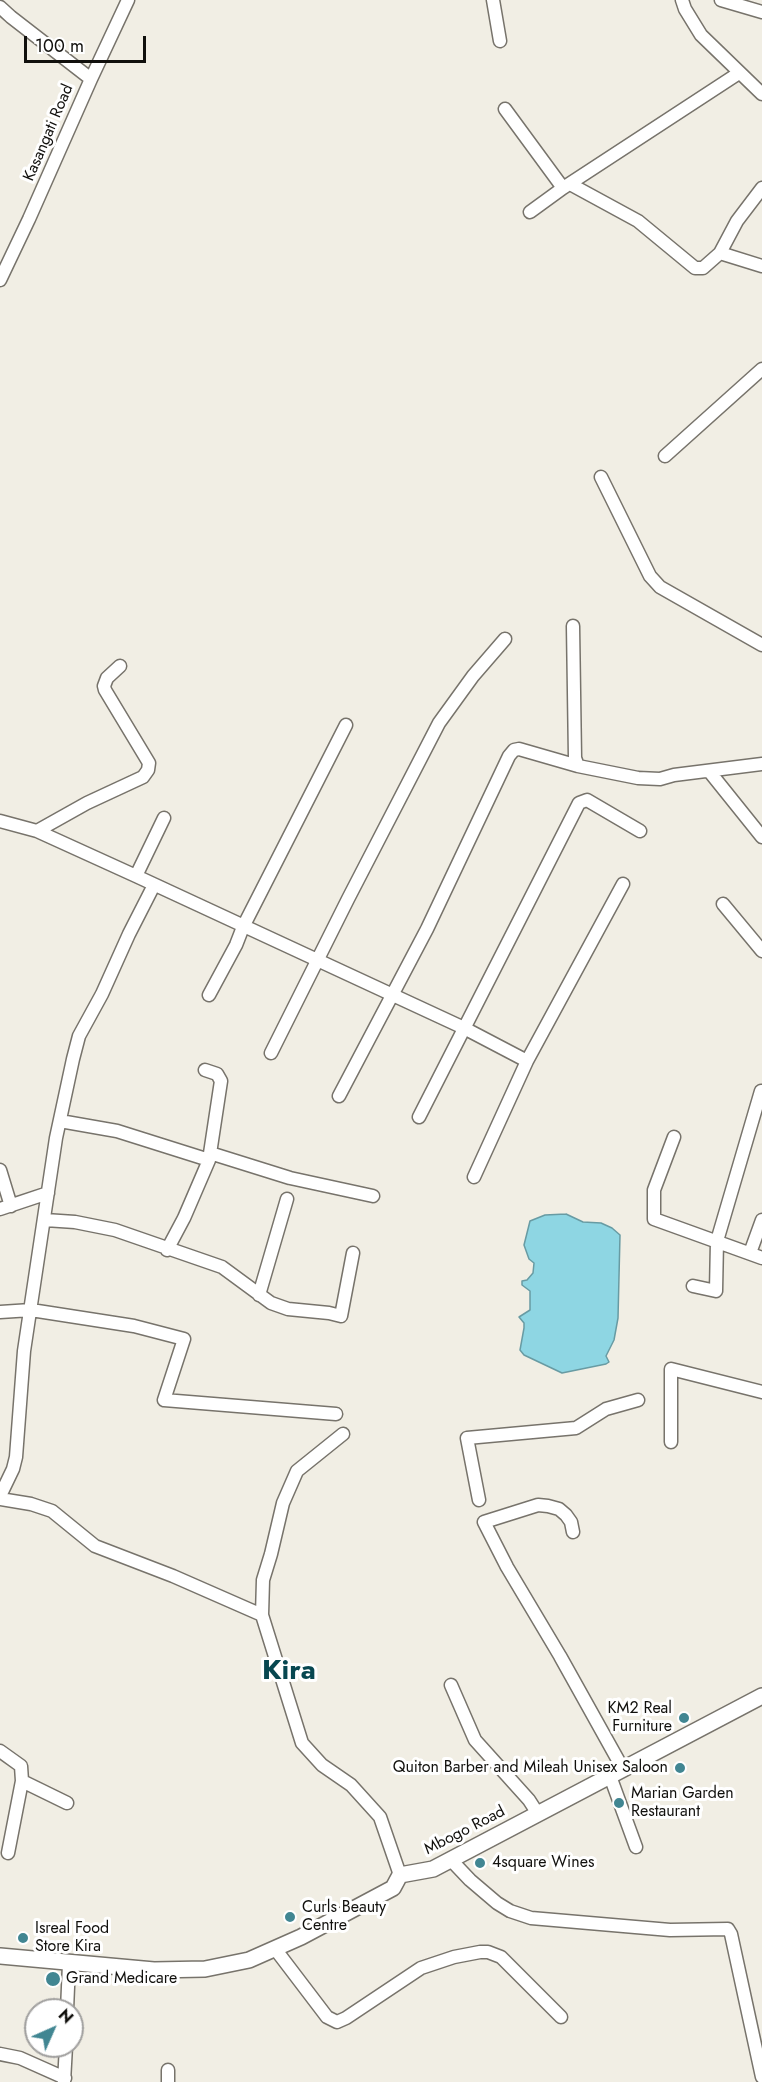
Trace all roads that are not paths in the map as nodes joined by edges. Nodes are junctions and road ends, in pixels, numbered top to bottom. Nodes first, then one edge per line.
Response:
1 (128, 0) edge
2 (493, 0) edge
3 (682, 0) edge
4 (721, 0) edge
5 (0, 7) edge
6 (762, 12) edge
7 (713, 31) dead end
8 (500, 41) dead end
9 (710, 44) junction
10 (739, 73) junction
11 (91, 79) junction
12 (762, 94) edge
13 (505, 109) dead end
14 (566, 186) junction
15 (762, 188) edge
16 (531, 212) dead end
17 (720, 253) junction
18 (762, 266) edge
19 (0, 280) edge
20 (762, 369) edge
21 (665, 456) dead end
22 (601, 477) dead end
23 (573, 626) dead end
24 (505, 639) dead end
25 (762, 645) edge
26 (120, 666) dead end
27 (346, 726) dead end
28 (762, 764) edge
29 (578, 766) junction
30 (709, 771) junction
31 (164, 818) dead end
32 (0, 821) edge
33 (37, 831) junction
34 (640, 831) dead end
35 (762, 837) edge
36 (136, 876) junction
37 (623, 884) dead end
38 (154, 885) junction
39 (723, 904) dead end
40 (243, 927) junction
41 (762, 951) edge
42 (317, 960) junction
43 (392, 994) junction
44 (209, 995) dead end
45 (464, 1028) junction
46 (271, 1053) dead end
47 (527, 1061) junction
48 (205, 1070) dead end
49 (760, 1091) edge
50 (339, 1095) dead end
51 (419, 1117) dead end
52 (60, 1120) junction
53 (674, 1137) dead end
54 (210, 1156) junction
55 (0, 1170) edge
56 (474, 1177) dead end
57 (48, 1193) junction
58 (373, 1196) dead end
59 (287, 1199) dead end
60 (6, 1208) edge
61 (45, 1220) junction
62 (762, 1220) edge
63 (717, 1241) junction
64 (167, 1250) junction
65 (353, 1253) dead end
66 (756, 1256) edge
67 (693, 1286) dead end
68 (259, 1295) junction
69 (32, 1310) junction
70 (0, 1312) edge
71 (762, 1392) edge
72 (638, 1401) dead end
73 (336, 1414) dead end
74 (343, 1434) dead end
75 (671, 1442) dead end
76 (0, 1497) edge
77 (479, 1500) dead end
78 (573, 1532) dead end
79 (262, 1616) junction
80 (451, 1686) dead end
81 (762, 1696) edge
82 (0, 1751) edge
83 (616, 1773) junction
84 (22, 1781) junction
85 (67, 1803) dead end
86 (538, 1814) junction
87 (636, 1847) dead end
88 (8, 1853) dead end
89 (451, 1860) junction
90 (400, 1875) junction
91 (276, 1950) junction
92 (0, 1956) edge
93 (69, 1964) junction
94 (68, 1998) edge
95 (561, 2017) dead end
96 (0, 2054) edge
97 (66, 2058) edge
98 (762, 2077) edge
99 (65, 2080) edge

1 - 11 street, Kasangati Road
2 - 8 street
3 - 9 street
4 - 6 street
5 - 11 street
7 - 9 street
9 - 10 street
10 - 12 street
10 - 14 street
11 - 19 street, Kasangati Road
13 - 14 street
14 - 16 street
14 - 17 street
15 - 17 street
17 - 18 street
20 - 21 street
22 - 25 street
23 - 29 street
24 - 42 street
26 - 33 street
27 - 40 street
28 - 30 street
29 - 30 street
29 - 43 street
30 - 35 street
31 - 36 street
32 - 33 street
33 - 36 street
34 - 45 street
36 - 38 street
37 - 47 street
38 - 40 street
38 - 52 street
39 - 41 street
40 - 42 street
40 - 44 street
42 - 43 street
42 - 46 street
43 - 45 street
43 - 50 street
45 - 47 street
45 - 51 street
47 - 56 street
48 - 54 street
49 - 63 street
52 - 54 street
52 - 57 street
53 - 63 street
54 - 58 street
54 - 64 street
55 - 60 street
57 - 60 street
57 - 61 street
59 - 68 street
61 - 64 street
61 - 69 street
62 - 66 street
63 - 66 street
63 - 67 street
64 - 68 street
65 - 68 street
69 - 70 street
69 - 73 street
69 - 76 street
71 - 75 street
72 - 77 street
74 - 79 street
76 - 79 street
78 - 83 street
79 - 90 street
80 - 86 street
81 - 83 main road, Mbogo Road
82 - 84 street
83 - 86 main road, Mbogo Road
83 - 87 street
84 - 85 street
84 - 88 street
86 - 89 main road, Mbogo Road
89 - 90 main road, Mbogo Road
89 - 98 street
90 - 91 main road
91 - 93 main road
91 - 95 street
92 - 93 main road
93 - 94 street
96 - 99 street
97 - 99 street

